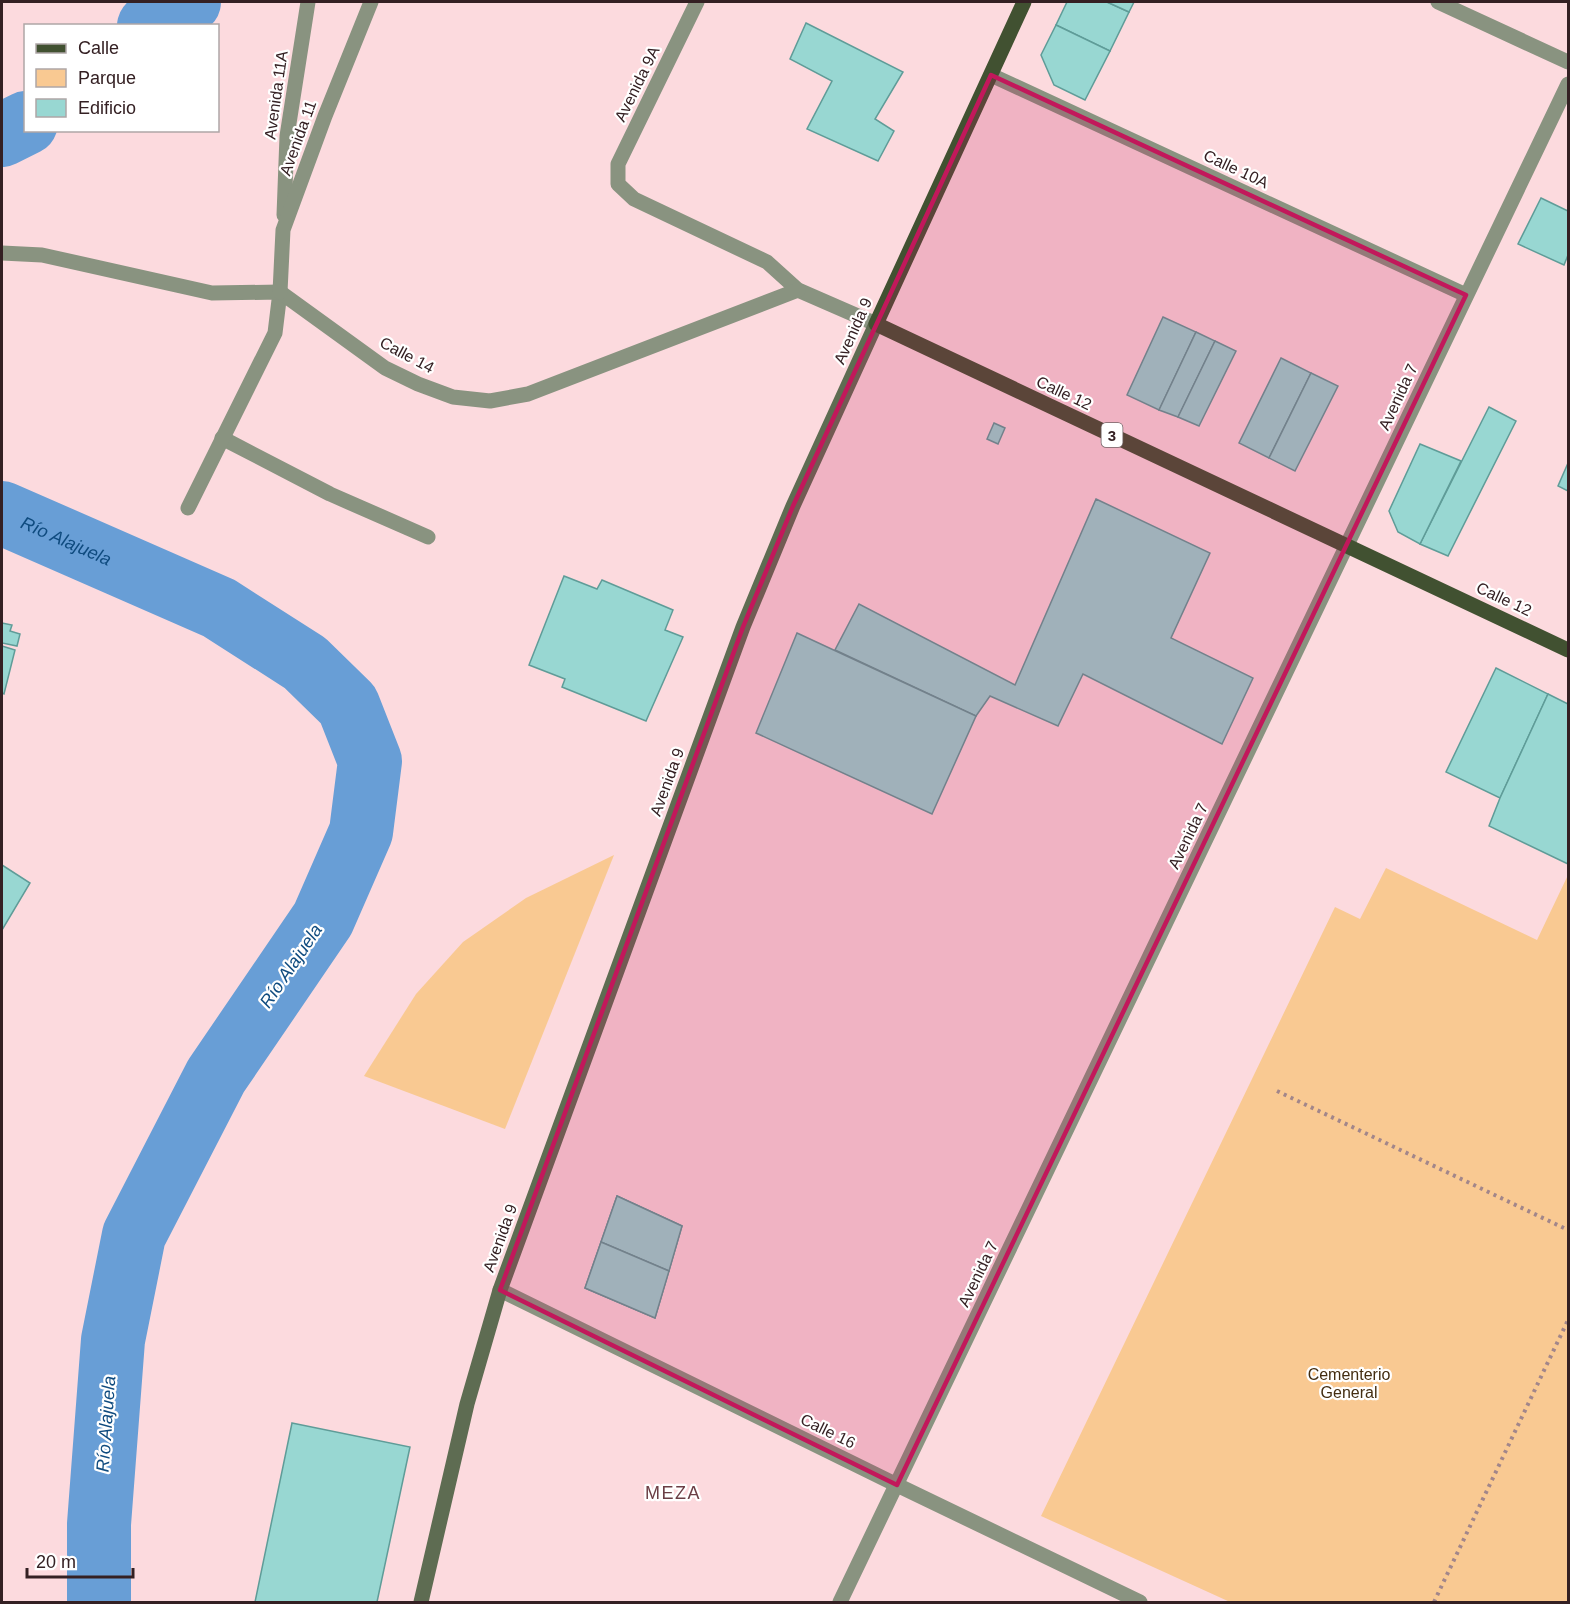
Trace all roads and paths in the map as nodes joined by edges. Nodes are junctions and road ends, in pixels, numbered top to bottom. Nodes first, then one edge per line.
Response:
1 (308, 2) edge
2 (371, 2) edge
3 (697, 2) edge
4 (1024, 2) edge
5 (1438, 2) edge
6 (1569, 63) edge
7 (991, 75) junction
8 (1569, 84) edge
9 (618, 184) joint
10 (283, 230) junction
11 (2, 253) edge
12 (798, 290) junction
13 (280, 292) junction
14 (1467, 295) junction
15 (876, 324) junction
16 (222, 438) junction
17 (188, 507) dead end
18 (428, 537) dead end
19 (1348, 544) junction
20 (1569, 650) edge
21 (1277, 1091) dead end
22 (1569, 1230) edge
23 (500, 1290) junction
24 (1569, 1320) edge
25 (897, 1485) junction
26 (421, 1602) edge
27 (840, 1602) edge
28 (1140, 1602) edge
29 (1434, 1602) edge

1 - 10 street, Avenida 11A
2 - 10 street, Avenida 11
3 - 9 street, Avenida 9A
4 - 7 main road, Avenida 9
5 - 6 street
7 - 14 street, Calle 10A
7 - 15 main road, Avenida 9
8 - 14 street, Avenida 7
9 - 12 street, Calle 12
10 - 13 street, Avenida 11
11 - 13 street
12 - 13 street, Calle 14
12 - 15 street, Calle 12
13 - 16 street, Avenida 11
14 - 19 street, Avenida 7
15 - 19 main road, Calle 12 / 3
15 - 23 street, Avenida 9
16 - 17 street, Avenida 11
16 - 18 street
19 - 20 main road, Calle 12 / 3
19 - 25 street, Avenida 7
21 - 22 path
23 - 25 street, Calle 16
23 - 26 street, Avenida 9
24 - 29 path
25 - 27 street, Avenida 7
25 - 28 street, Calle 16

